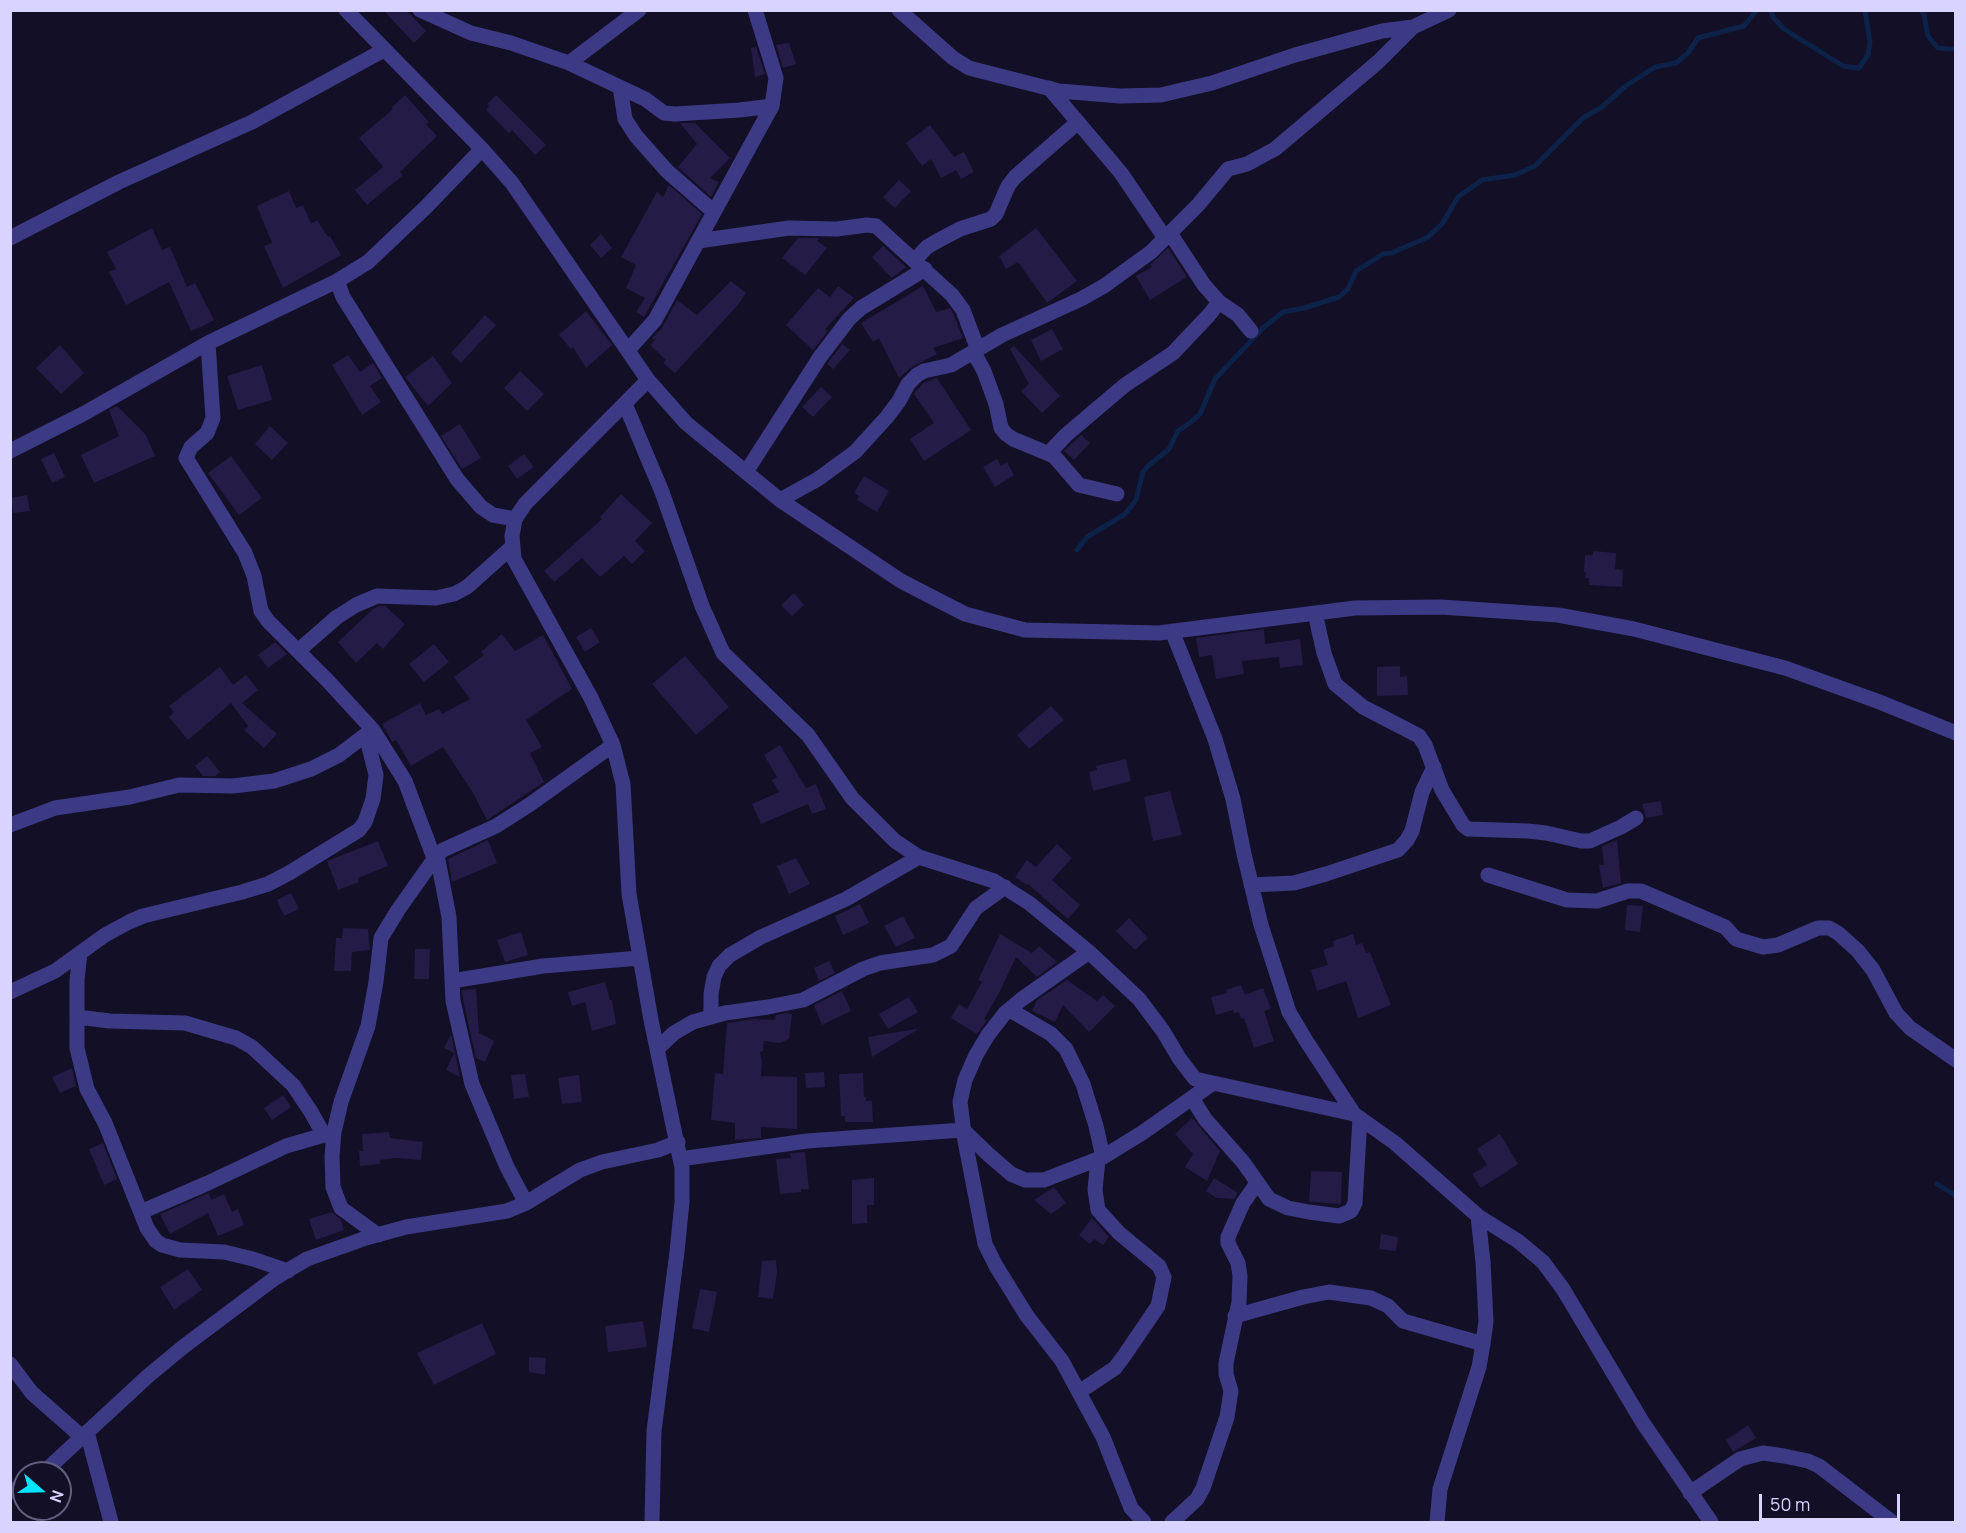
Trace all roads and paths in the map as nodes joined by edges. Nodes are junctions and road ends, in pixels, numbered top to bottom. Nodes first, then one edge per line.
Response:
1 (346, 10) edge
2 (420, 10) edge
3 (639, 10) edge
4 (755, 10) edge
5 (899, 10) edge
6 (1449, 10) edge
7 (1413, 27) junction
8 (384, 50) junction
9 (569, 63) junction
10 (620, 87) junction
11 (1049, 88) junction
12 (772, 106) junction
13 (1078, 122) junction
14 (482, 149) junction
15 (714, 212) junction
16 (1167, 235) junction
17 (10, 238) edge
18 (698, 241) junction
19 (920, 265) junction
20 (337, 281) junction
21 (1219, 302) junction
22 (1251, 331) dead end
23 (208, 343) junction
24 (628, 349) junction
25 (976, 351) junction
26 (648, 380) junction
27 (625, 404) junction
28 (10, 451) edge
29 (1049, 453) junction
30 (746, 471) junction
31 (1117, 495) dead end
32 (780, 500) junction
33 (515, 519) junction
34 (513, 546) junction
35 (1315, 613) junction
36 (1172, 631) junction
37 (298, 651) junction
38 (369, 733) junction
39 (1956, 733) edge
40 (613, 745) junction
41 (1434, 767) junction
42 (1635, 818) dead end
43 (10, 825) edge
44 (436, 857) junction
45 (919, 857) junction
46 (1488, 875) dead end
47 (1251, 885) junction
48 (1005, 887) junction
49 (1089, 952) junction
50 (80, 953) junction
51 (640, 958) junction
52 (452, 981) junction
53 (10, 992) edge
54 (1010, 1010) junction
55 (77, 1017) junction
56 (711, 1017) junction
57 (657, 1049) junction
58 (1956, 1060) edge
59 (1213, 1083) junction
60 (1192, 1098) junction
61 (1357, 1116) junction
62 (963, 1130) junction
63 (329, 1134) junction
64 (678, 1142) junction
65 (1100, 1158) junction
66 (680, 1159) junction
67 (1257, 1183) junction
68 (526, 1203) junction
69 (141, 1212) junction
70 (1478, 1215) junction
71 (378, 1235) junction
72 (288, 1271) junction
73 (1235, 1316) junction
74 (1483, 1344) junction
75 (10, 1364) edge
76 (1080, 1392) junction
77 (85, 1434) junction
78 (56, 1461) edge
79 (1690, 1493) junction
80 (111, 1522) edge
81 (652, 1522) edge
82 (1144, 1522) edge
83 (1172, 1522) edge
84 (1437, 1522) edge
85 (1711, 1522) edge
86 (1892, 1522) edge

1 - 8 street
2 - 9 street
3 - 9 street
4 - 12 street
5 - 11 street
6 - 7 street
7 - 11 street
7 - 16 street
8 - 14 street
8 - 17 street
9 - 10 street
10 - 12 street
10 - 15 street
11 - 13 street
12 - 15 street
13 - 16 street
13 - 19 street
14 - 20 street
14 - 24 street
15 - 18 street
16 - 21 street
16 - 25 street
18 - 19 street
18 - 24 street
19 - 25 street
19 - 30 street
20 - 23 street
20 - 33 street
21 - 22 street
21 - 29 street
23 - 28 street
23 - 37 street
24 - 26 street
25 - 29 street
25 - 32 street
26 - 27 street
26 - 30 street
27 - 33 street
27 - 45 street
29 - 31 street
30 - 32 street
32 - 36 street
33 - 34 street
34 - 37 street
34 - 40 street
35 - 36 street
35 - 39 street
35 - 41 street
36 - 47 street
37 - 38 street
38 - 43 street
38 - 44 street
38 - 50 street
40 - 44 street
40 - 51 street
41 - 42 street
41 - 47 street
44 - 52 street
44 - 63 street
45 - 48 street
45 - 56 street
46 - 58 street
47 - 61 street
48 - 49 street
48 - 56 street
49 - 54 street
49 - 59 street
50 - 53 street
50 - 55 street
51 - 52 street
51 - 57 street
52 - 68 street
54 - 62 street
54 - 65 street
55 - 63 street
55 - 69 street
56 - 57 street
57 - 64 street
59 - 60 street
59 - 61 street
60 - 65 street
60 - 67 street
61 - 67 street
61 - 70 street
62 - 65 street
62 - 66 street
62 - 76 street
63 - 69 street
63 - 71 street
64 - 66 street
64 - 68 street
65 - 76 street
66 - 81 street
67 - 73 street
68 - 71 street
69 - 72 street
70 - 74 street
70 - 79 street
71 - 72 street
72 - 77 street
73 - 74 street
73 - 83 street
74 - 84 street
75 - 77 street
76 - 82 street
77 - 78 street
77 - 80 street
79 - 85 street
79 - 86 street

